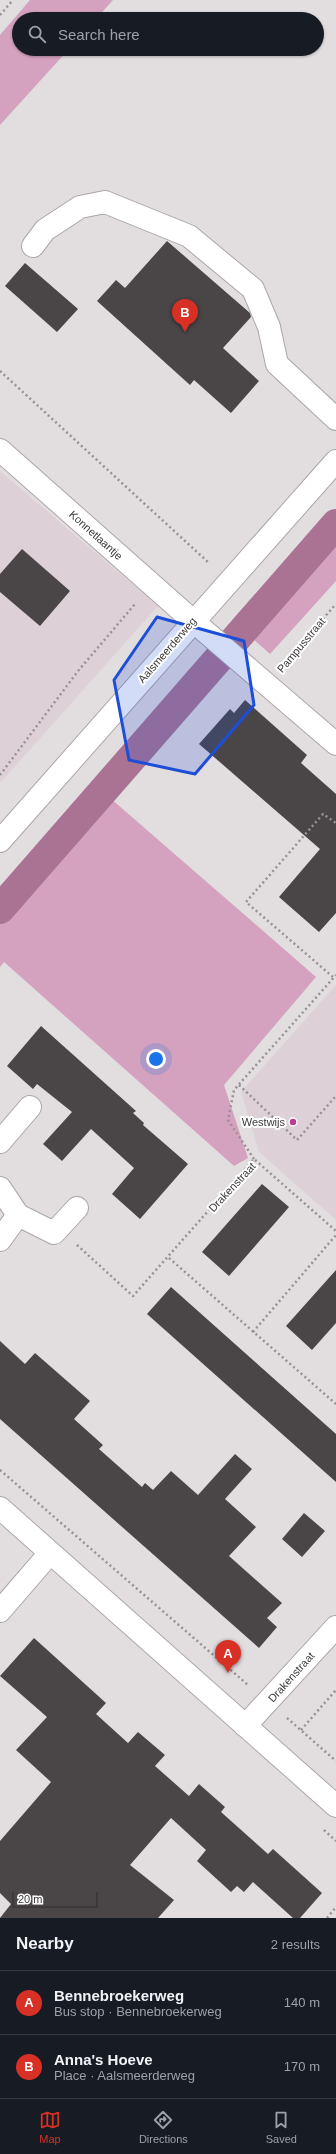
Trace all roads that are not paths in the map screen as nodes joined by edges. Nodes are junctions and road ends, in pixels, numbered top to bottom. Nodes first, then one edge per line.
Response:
1 (33, 246) dead end
2 (336, 419) edge
3 (0, 450) edge
4 (336, 461) edge
5 (199, 626) junction
6 (336, 744) edge
7 (0, 841) edge
8 (30, 1106) dead end
9 (0, 1142) edge
10 (0, 1188) edge
11 (77, 1208) dead end
12 (18, 1215) junction
13 (0, 1240) edge
14 (0, 1508) edge
15 (50, 1553) junction
16 (0, 1611) edge
17 (336, 1627) edge
18 (245, 1726) junction
19 (336, 1806) edge

1 - 2 street
3 - 5 street, Konnetlaantje
4 - 5 street, Aalsmeerderweg
5 - 6 street
5 - 7 street, Aalsmeerderweg
8 - 9 street
10 - 12 street
11 - 12 street
12 - 13 street
14 - 15 street
15 - 16 street
15 - 18 street
17 - 18 street, Drakenstraat
18 - 19 street

